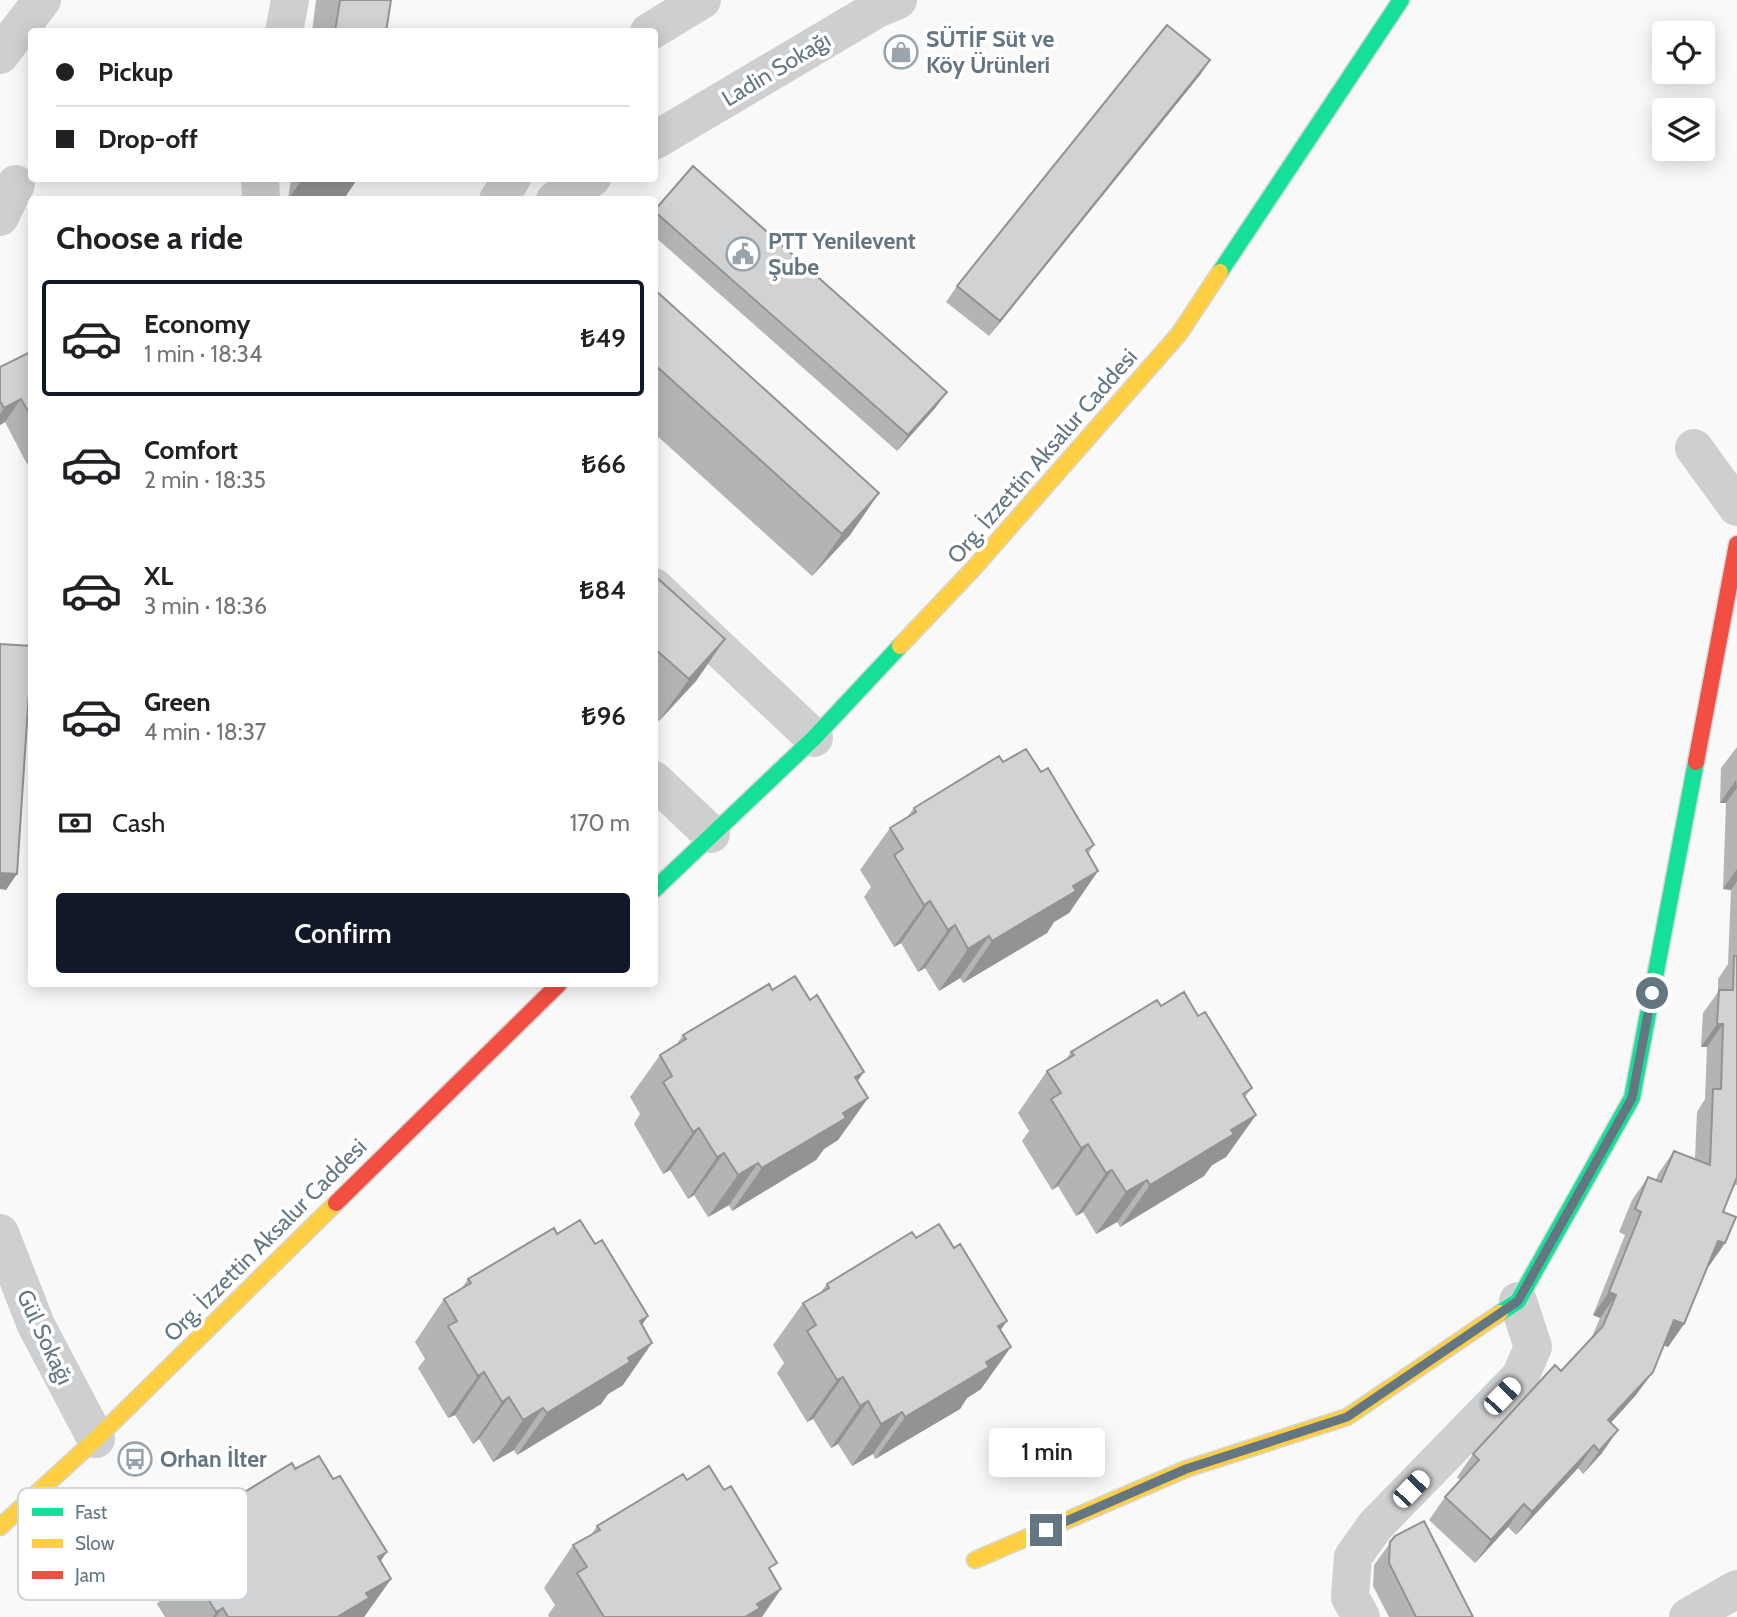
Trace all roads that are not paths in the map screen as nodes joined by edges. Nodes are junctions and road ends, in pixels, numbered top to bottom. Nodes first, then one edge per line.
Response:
1 (42, 0) edge
2 (290, 0) edge
3 (702, 0) edge
4 (1401, 0) edge
5 (884, 3) edge
6 (286, 28) edge
7 (656, 28) edge
8 (0, 55) edge
9 (658, 139) edge
10 (585, 182) edge
11 (16, 184) dead end
12 (562, 196) edge
13 (0, 217) edge
14 (1694, 448) dead end
15 (1737, 507) edge
16 (1737, 544) edge
17 (658, 591) edge
18 (814, 738) junction
19 (658, 784) edge
20 (712, 834) junction
21 (658, 886) edge
22 (556, 987) edge
23 (0, 1233) edge
24 (1518, 1301) junction
25 (96, 1439) junction
26 (43, 1488) edge
27 (18, 1510) edge
28 (0, 1527) edge
29 (975, 1560) dead end
30 (1737, 1589) edge
31 (1361, 1617) edge
32 (1688, 1617) edge

1 - 8 street
2 - 6 street
3 - 7 street
4 - 18 main road, Org. İzzettin Aksalur Caddesi
5 - 9 street, Ladin Sokağı
10 - 12 street
11 - 13 street
14 - 15 street
16 - 24 main road
17 - 18 street
18 - 20 main road, Org. İzzettin Aksalur Caddesi
19 - 20 street
20 - 21 main road, Org. İzzettin Aksalur Caddesi
22 - 25 main road, Org. İzzettin Aksalur Caddesi
23 - 25 street, Gül Sokağı
24 - 29 main road
24 - 31 street
25 - 26 main road, Org. İzzettin Aksalur Caddesi
27 - 28 main road, Org. İzzettin Aksalur Caddesi
30 - 32 street

